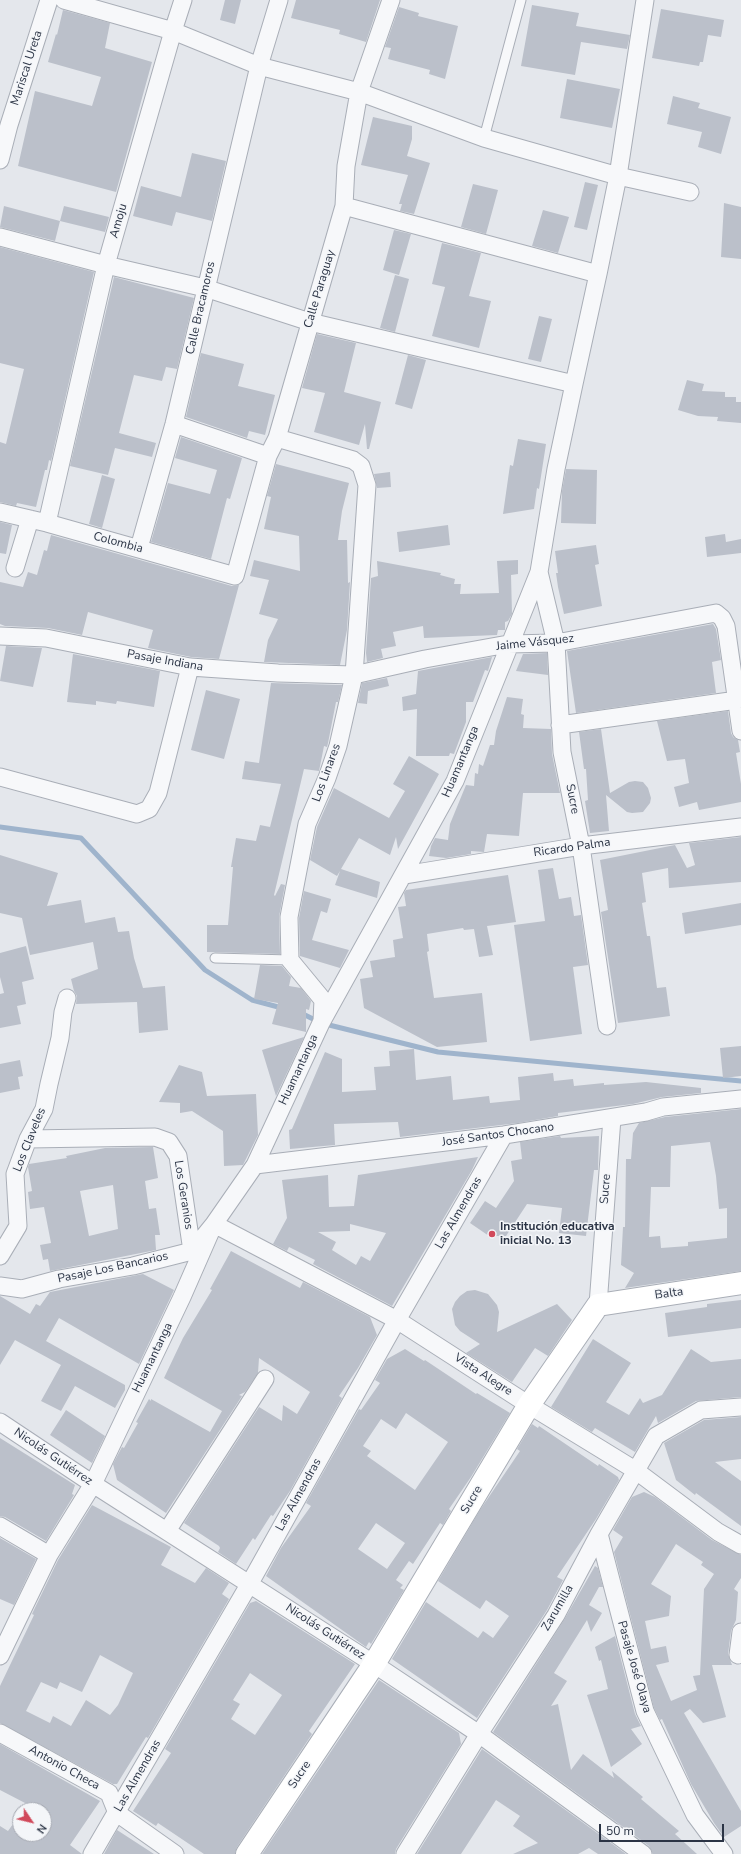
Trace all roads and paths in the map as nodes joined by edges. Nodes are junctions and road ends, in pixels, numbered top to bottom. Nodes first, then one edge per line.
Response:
1 (49, 0) edge
2 (64, 0) edge
3 (183, 0) edge
4 (279, 0) edge
5 (390, 0) edge
6 (521, 0) edge
7 (645, 0) edge
8 (173, 31) junction
9 (259, 66) junction
10 (360, 92) junction
11 (4, 124) edge
12 (484, 138) junction
13 (0, 160) edge
14 (618, 176) junction
15 (690, 192) dead end
16 (344, 206) junction
17 (0, 238) edge
18 (106, 266) junction
19 (598, 274) junction
20 (205, 288) junction
21 (310, 322) junction
22 (574, 384) junction
23 (174, 424) junction
24 (277, 438) junction
25 (268, 456) junction
26 (0, 512) edge
27 (30, 519) junction
28 (47, 523) junction
29 (139, 548) junction
30 (15, 568) dead end
31 (538, 572) junction
32 (235, 576) joint
33 (0, 636) edge
34 (556, 642) junction
35 (508, 644) junction
36 (190, 667) junction
37 (354, 675) junction
38 (737, 700) junction
39 (560, 725) junction
40 (741, 731) edge
41 (0, 777) edge
42 (741, 827) edge
43 (581, 846) junction
44 (404, 875) junction
45 (215, 958) dead end
46 (290, 960) junction
47 (67, 998) dead end
48 (322, 1023) junction
49 (607, 1026) dead end
50 (741, 1099) edge
51 (612, 1118) junction
52 (504, 1135) junction
53 (28, 1139) junction
54 (254, 1165) junction
55 (214, 1224) junction
56 (192, 1251) junction
57 (0, 1256) edge
58 (741, 1283) edge
59 (0, 1286) edge
60 (598, 1304) junction
61 (397, 1320) junction
62 (265, 1379) dead end
63 (529, 1405) junction
64 (741, 1407) edge
65 (0, 1422) edge
66 (635, 1470) junction
67 (92, 1484) junction
68 (0, 1526) edge
69 (166, 1532) junction
70 (599, 1534) junction
71 (741, 1545) edge
72 (50, 1555) junction
73 (250, 1583) junction
74 (741, 1632) edge
75 (738, 1655) dead end
76 (0, 1656) edge
77 (374, 1664) junction
78 (0, 1733) edge
79 (479, 1734) junction
80 (117, 1813) junction
81 (92, 1854) edge
82 (175, 1854) edge
83 (247, 1854) edge
84 (405, 1854) edge
85 (643, 1854) edge
86 (724, 1854) edge

1 - 11 street, Mariscal Ureta
2 - 8 street
3 - 8 street, Amoju
4 - 9 street, Calle Bracamoros
5 - 10 street, Calle Paraguay
6 - 12 lane
7 - 14 street, Huamantanga
8 - 9 street
8 - 18 street, Amoju
9 - 10 street
9 - 20 street, Calle Bracamoros
10 - 12 street
10 - 16 street, Calle Paraguay
11 - 13 street, Mariscal Ureta
12 - 14 street
14 - 15 street
14 - 19 street, Huamantanga
16 - 19 street
16 - 21 street, Calle Paraguay
17 - 18 street
18 - 20 street
18 - 28 street, Amoju
19 - 22 street, Huamantanga
20 - 21 street
20 - 23 street, Calle Bracamoros
21 - 22 street
21 - 24 street, Calle Paraguay
22 - 31 street, Huamantanga
23 - 25 street
23 - 29 street, Calle Bracamoros
24 - 25 street, Calle Paraguay
24 - 37 street, Los Linares
25 - 32 street, Calle Paraguay
26 - 27 street, Colombia
27 - 28 street, Colombia
27 - 30 street
28 - 29 street, Colombia
29 - 32 street, Colombia
31 - 34 street, Sucre
31 - 35 street, Huamantanga
33 - 36 street, Pasaje Indiana
34 - 35 street, Jaime Vásquez
34 - 38 street, Jaime Vásquez
34 - 39 street, Sucre
35 - 37 street, Jaime Vásquez
35 - 44 street, Huamantanga
36 - 37 street, Pasaje Indiana
36 - 41 street
37 - 46 street, Los Linares
38 - 39 street
38 - 40 street
39 - 43 street, Sucre
42 - 43 street, Ricardo Palma
43 - 44 street, Ricardo Palma
43 - 49 street, Sucre
44 - 48 street, Huamantanga
45 - 46 lane
46 - 48 street
47 - 53 street, Los Claveles
48 - 54 street, Huamantanga
50 - 51 street, José Santos Chocano
51 - 52 street, José Santos Chocano
51 - 60 street, Sucre
52 - 54 street, José Santos Chocano
52 - 61 street, Las Almendras
53 - 56 street, Los Geranios
53 - 57 street, Los Claveles
54 - 55 street, Huamantanga
55 - 56 street
55 - 61 street, Vista Alegre
55 - 67 street, Huamantanga
56 - 59 street, Pasaje Los Bancarios
58 - 60 street, Balta
60 - 63 street, Sucre
61 - 63 street, Vista Alegre
61 - 73 street, Las Almendras
62 - 69 street
63 - 66 street, Vista Alegre
63 - 77 street, Sucre
64 - 66 street, Zarumilla
65 - 67 street, Nicolás Gutiérrez
66 - 70 street, Zarumilla
66 - 71 street, Vista Alegre
67 - 69 street, Nicolás Gutiérrez
67 - 72 street, Huamantanga
68 - 72 street
69 - 73 street, Nicolás Gutiérrez
70 - 79 street, Zarumilla
70 - 86 street, Pasaje José Olaya
72 - 76 street, Huamantanga
73 - 77 street, Nicolás Gutiérrez
73 - 80 street, Las Almendras
74 - 75 street
77 - 79 street, Nicolás Gutiérrez
77 - 83 street, Sucre
78 - 80 street, Antonio Checa
79 - 84 street, Zarumilla
79 - 85 street, Nicolás Gutiérrez
80 - 81 street, Las Almendras
80 - 82 street

